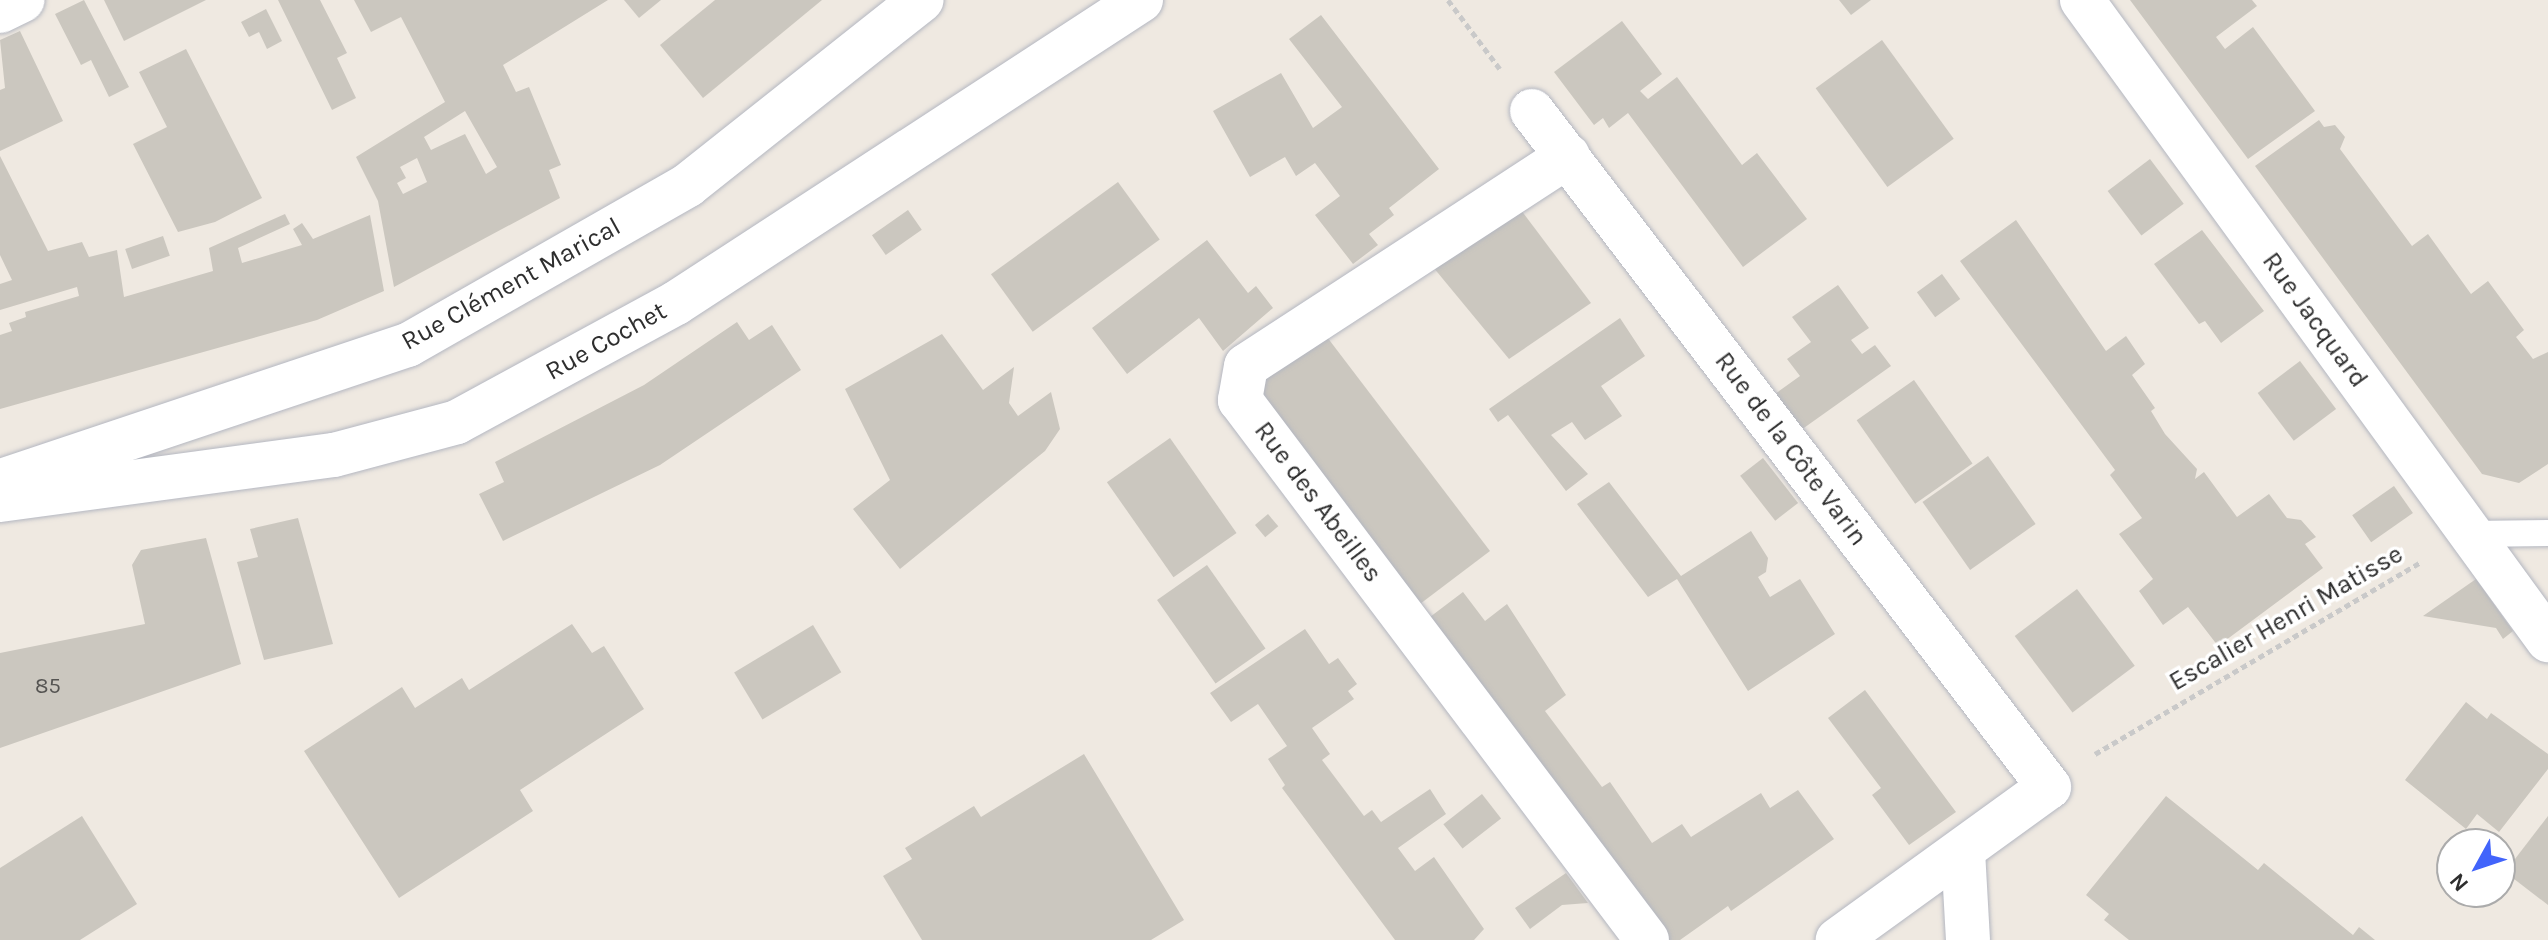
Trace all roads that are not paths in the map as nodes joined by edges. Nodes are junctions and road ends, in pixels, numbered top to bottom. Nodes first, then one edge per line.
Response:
1 (23, 0) edge
2 (921, 0) edge
3 (1141, 0) edge
4 (2082, 0) edge
5 (0, 11) edge
6 (1521, 96) road end
7 (1568, 156) junction
8 (0, 481) edge
9 (0, 500) edge
10 (2548, 533) edge
11 (2470, 534) junction
12 (2548, 640) edge
13 (1963, 851) junction
14 (1647, 940) edge
15 (1838, 940) edge
16 (1968, 940) edge

1 - 5 street
2 - 8 street, Rue Clément Marical
3 - 9 street, Rue Cochet
4 - 11 street, Rue Jacquard
6 - 7 street, Rue de la Côte Varin
7 - 13 street, Rue de la Côte Varin
7 - 14 street, Rue des Abeilles
10 - 11 lane
11 - 12 street, Rue Jacquard
13 - 15 street
13 - 16 street

